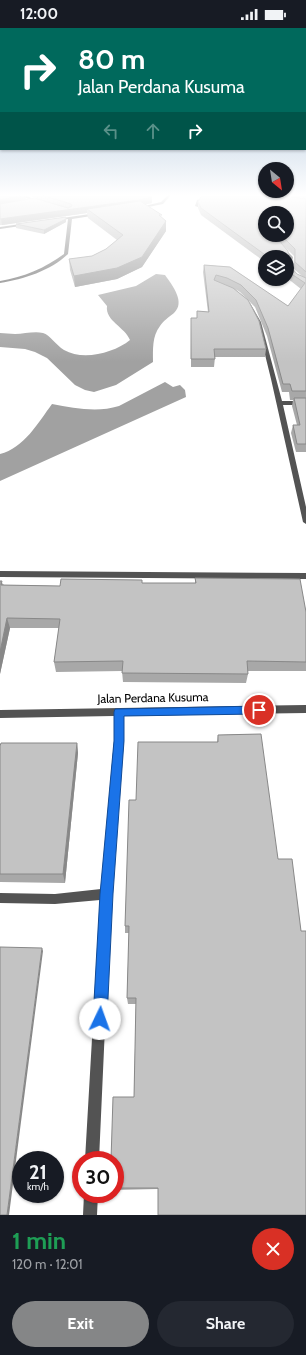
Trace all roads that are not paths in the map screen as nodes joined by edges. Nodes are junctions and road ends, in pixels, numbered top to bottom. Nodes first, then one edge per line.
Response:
1 (66, 250) edge
2 (284, 250) edge
3 (0, 282) edge
4 (306, 284) edge
5 (246, 301) edge
6 (280, 403) junction
7 (306, 403) edge
8 (306, 522) edge
9 (0, 574) edge
10 (306, 576) edge
11 (306, 709) edge
12 (119, 712) junction
13 (0, 714) edge
14 (106, 894) junction
15 (0, 898) edge
16 (92, 1151) edge
17 (91, 1203) edge
18 (90, 1215) edge

1 - 3 street
2 - 4 street
5 - 6 street
6 - 7 street
6 - 8 street
9 - 10 street
11 - 12 street, Jalan Perdana Kusuma
12 - 13 street, Jalan Perdana Kusuma
12 - 14 street
14 - 15 street
14 - 16 street
17 - 18 street

